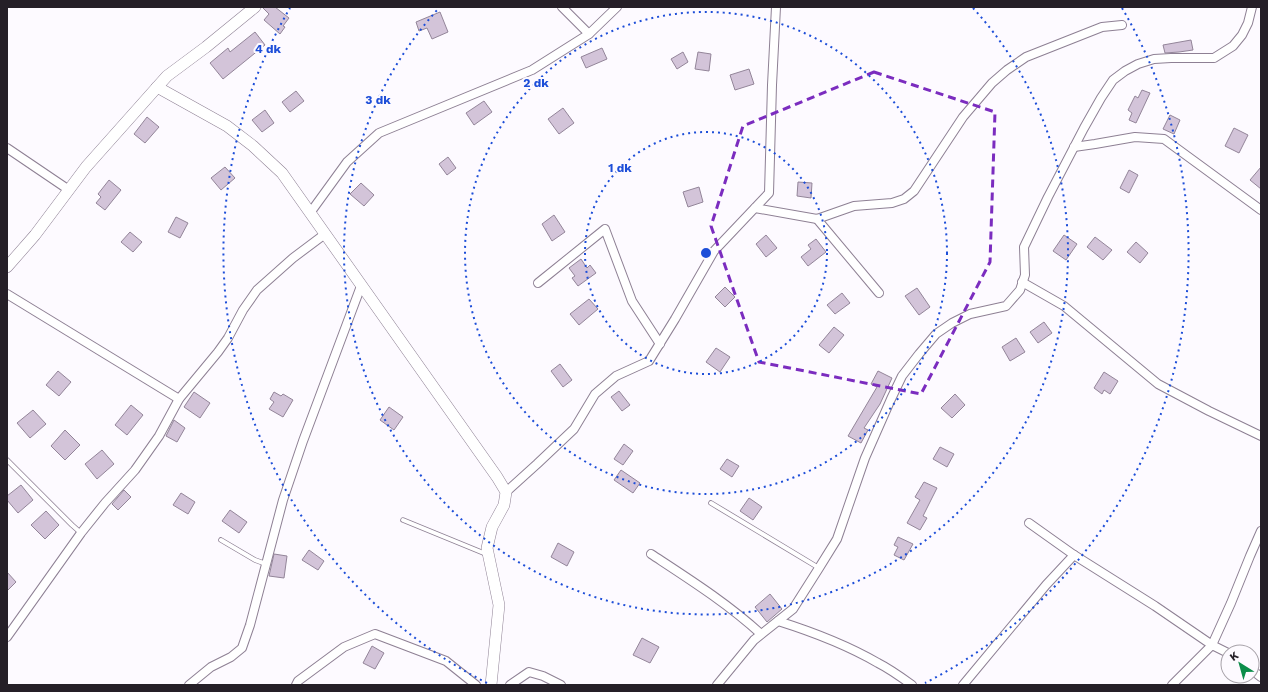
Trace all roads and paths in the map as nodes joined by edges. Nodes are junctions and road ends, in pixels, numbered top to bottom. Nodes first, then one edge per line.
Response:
1 (255, 7) edge
2 (562, 7) edge
3 (617, 7) edge
4 (776, 7) edge
5 (1252, 7) edge
6 (1122, 25) dead end
7 (590, 34) junction
8 (157, 87) junction
9 (1074, 147) junction
10 (7, 148) edge
11 (69, 190) junction
12 (755, 208) junction
13 (1261, 210) edge
14 (310, 213) junction
15 (817, 218) junction
16 (325, 234) junction
17 (7, 267) edge
18 (1022, 282) junction
19 (538, 284) dead end
20 (361, 286) junction
21 (879, 293) dead end
22 (7, 294) edge
23 (660, 344) junction
24 (179, 399) junction
25 (1261, 436) edge
26 (7, 460) edge
27 (506, 492) junction
28 (711, 503) dead end
29 (403, 520) dead end
30 (1029, 523) dead end
31 (1261, 531) edge
32 (81, 533) junction
33 (222, 540) dead end
34 (651, 554) dead end
35 (489, 555) junction
36 (1074, 555) junction
37 (266, 564) junction
38 (819, 568) junction
39 (778, 621) junction
40 (761, 634) junction
41 (7, 637) edge
42 (1212, 645) junction
43 (1220, 649) edge
44 (189, 685) edge
45 (296, 685) edge
46 (476, 685) edge
47 (491, 685) edge
48 (510, 685) edge
49 (561, 685) edge
50 (717, 685) edge
51 (912, 685) edge
52 (963, 685) edge
53 (1172, 685) edge

1 - 8 street
2 - 7 street
3 - 7 street
4 - 12 street
5 - 9 street
6 - 15 street
7 - 14 street
8 - 11 street
8 - 14 street
9 - 13 street
9 - 18 street
10 - 11 street
11 - 17 street
12 - 15 street
12 - 23 street
14 - 16 street
15 - 21 street
16 - 20 street
16 - 24 street
18 - 25 street
18 - 38 street
19 - 23 street
20 - 27 street
20 - 37 street
22 - 24 street
23 - 27 street
24 - 32 street
26 - 32 lane
27 - 35 street
28 - 38 lane
29 - 35 lane
30 - 36 street
31 - 42 street
32 - 41 street
33 - 37 lane
34 - 40 street
35 - 47 street
36 - 42 street
36 - 52 street
37 - 44 street
38 - 39 street
39 - 40 street
39 - 51 street
40 - 50 street
42 - 43 street
42 - 53 street
45 - 46 street
48 - 49 street

